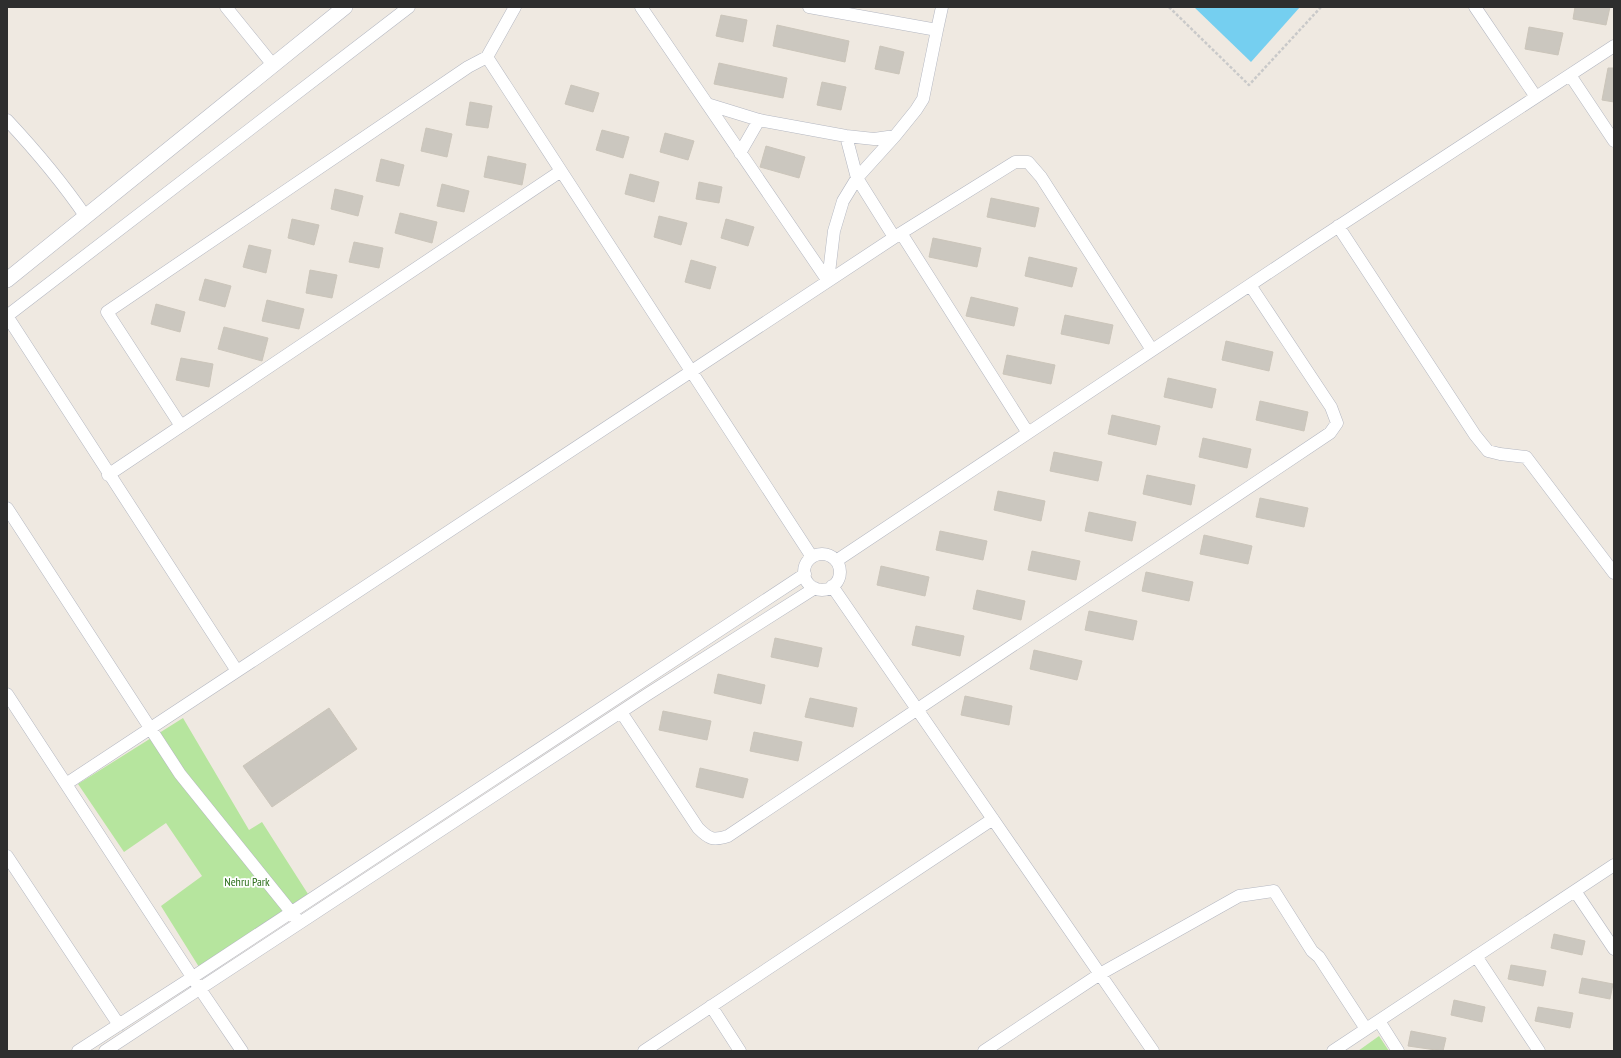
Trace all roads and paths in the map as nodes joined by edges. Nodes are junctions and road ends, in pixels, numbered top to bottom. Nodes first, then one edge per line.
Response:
1 (226, 7) edge
2 (345, 7) edge
3 (409, 7) edge
4 (515, 7) edge
5 (641, 7) edge
6 (810, 7) edge
7 (942, 7) edge
8 (1169, 7) edge
9 (1321, 7) edge
10 (1475, 7) edge
11 (937, 30) junction
12 (1614, 46) edge
13 (486, 57) junction
14 (274, 65) junction
15 (1570, 74) junction
16 (1536, 97) junction
17 (707, 104) junction
18 (7, 120) edge
19 (759, 120) junction
20 (846, 136) junction
21 (895, 136) junction
22 (1614, 141) edge
23 (740, 153) junction
24 (561, 171) junction
25 (857, 178) junction
26 (86, 217) junction
27 (1338, 226) junction
28 (897, 235) junction
29 (7, 280) edge
30 (828, 281) junction
31 (1250, 285) junction
32 (1152, 350) junction
33 (692, 372) junction
34 (180, 426) junction
35 (1028, 433) junction
36 (108, 475) junction
37 (7, 508) edge
38 (812, 557) junction
39 (836, 561) junction
40 (1614, 573) edge
41 (805, 574) junction
42 (832, 586) junction
43 (815, 588) junction
44 (237, 671) junction
45 (7, 694) edge
46 (916, 708) junction
47 (621, 712) junction
48 (150, 728) junction
49 (66, 784) junction
50 (993, 820) junction
51 (7, 856) edge
52 (1614, 865) edge
53 (1575, 891) junction
54 (292, 912) junction
55 (300, 923) junction
56 (1614, 948) edge
57 (1476, 956) junction
58 (1100, 974) junction
59 (193, 977) junction
60 (200, 989) junction
61 (711, 1006) junction
62 (1379, 1021) junction
63 (119, 1024) junction
64 (1366, 1029) junction
65 (659, 1047) edge
66 (110, 1050) edge
67 (78, 1051) edge
68 (242, 1051) edge
69 (644, 1051) edge
70 (740, 1051) edge
71 (984, 1051) edge
72 (1153, 1051) edge
73 (1333, 1051) edge
74 (1398, 1051) edge
75 (1539, 1051) edge

1 - 14 street
2 - 14 street
3 - 36 street
4 - 13 street
5 - 17 street
6 - 11 street
7 - 11 street
8 - 9 path
10 - 16 street
11 - 21 street
12 - 15 street
13 - 24 street
13 - 34 street
14 - 26 street
15 - 16 street
15 - 22 street
16 - 27 street
17 - 19 street
17 - 23 street
18 - 26 street
19 - 20 street
19 - 23 street
20 - 21 street
20 - 25 street
21 - 25 street
23 - 30 street
24 - 33 street
24 - 34 street
25 - 28 street
25 - 30 street
26 - 29 street
27 - 31 street
27 - 40 street
28 - 30 street
28 - 32 street
28 - 35 street
30 - 33 street
31 - 32 street
31 - 46 street
32 - 35 street
33 - 38 street
33 - 44 street
34 - 36 street
35 - 39 street
36 - 44 street
37 - 48 street
38 - 39 street
38 - 41 street
39 - 42 street
41 - 43 street
41 - 54 street
42 - 43 street
42 - 46 street
43 - 47 street
44 - 48 street
45 - 49 street
46 - 47 street
46 - 50 street
47 - 55 street
48 - 49 street
48 - 54 street
49 - 59 street
50 - 58 street
50 - 61 street
51 - 63 street
52 - 53 street
53 - 56 street
53 - 57 street
54 - 55 street
54 - 59 street
55 - 60 street
57 - 62 street
57 - 75 street
58 - 64 street
58 - 71 street
58 - 72 street
59 - 60 street
59 - 63 street
60 - 66 street
60 - 68 street
61 - 65 street
61 - 70 street
62 - 64 street
62 - 74 street
63 - 67 street
64 - 73 street
65 - 69 street

